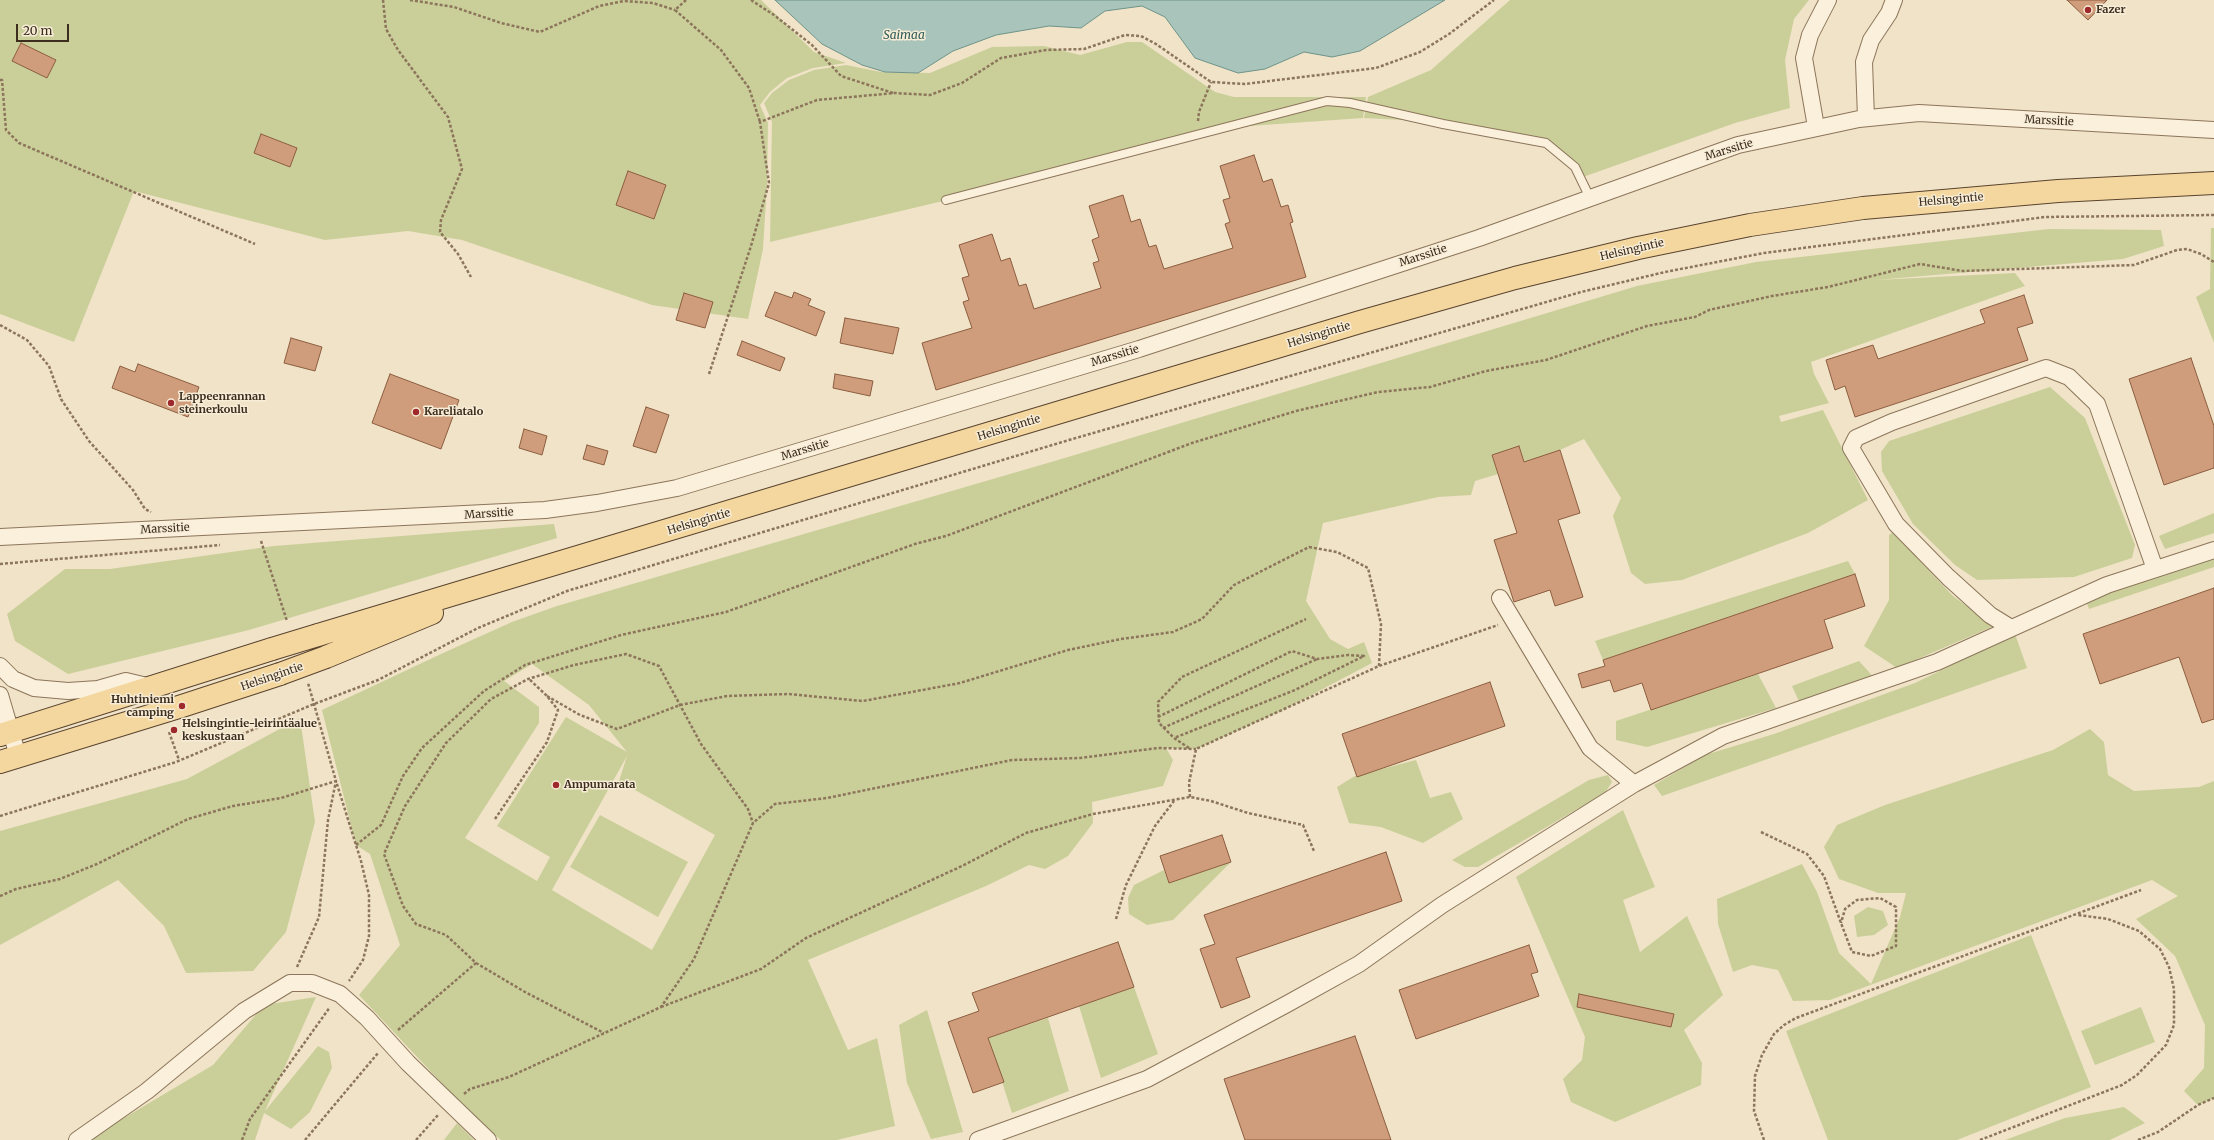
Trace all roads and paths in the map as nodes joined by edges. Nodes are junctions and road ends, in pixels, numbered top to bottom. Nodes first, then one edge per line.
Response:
1 (383, 0) edge
2 (410, 0) edge
3 (686, 0) edge
4 (751, 0) edge
5 (1494, 0) edge
6 (1828, 0) edge
7 (1894, 0) edge
8 (675, 10) junction
9 (0, 80) edge
10 (1211, 82) junction
11 (895, 93) junction
12 (1866, 118) junction
13 (760, 122) junction
14 (1816, 127) junction
15 (2214, 130) edge
16 (1198, 133) junction
17 (2214, 182) edge
18 (2120, 189) junction
19 (2214, 194) edge
20 (1590, 198) junction
21 (946, 200) dead end
22 (2214, 215) edge
23 (255, 244) dead end
24 (2214, 262) edge
25 (471, 277) dead end
26 (0, 324) edge
27 (709, 374) dead end
28 (155, 514) dead end
29 (259, 524) junction
30 (0, 537) edge
31 (222, 544) dead end
32 (2214, 550) edge
33 (0, 564) edge
34 (536, 570) junction
35 (2155, 570) junction
36 (1500, 598) dead end
37 (1306, 619) dead end
38 (1513, 619) junction
39 (287, 621) dead end
40 (2011, 628) junction
41 (1318, 659) junction
42 (0, 666) edge
43 (1379, 666) junction
44 (528, 679) junction
45 (308, 683) dead end
46 (153, 687) junction
47 (0, 695) edge
48 (547, 696) junction
49 (314, 704) junction
50 (680, 705) junction
51 (1158, 717) junction
52 (1163, 728) junction
53 (174, 730) dead end
54 (5, 733) edge
55 (1174, 738) junction
56 (1189, 748) junction
57 (1196, 749) junction
58 (9, 759) edge
59 (180, 760) junction
60 (336, 781) junction
61 (1634, 784) junction
62 (1190, 797) junction
63 (1175, 800) junction
64 (0, 816) edge
65 (495, 819) dead end
66 (753, 823) junction
67 (1761, 832) dead end
68 (356, 845) junction
69 (1314, 851) dead end
70 (2141, 890) dead end
71 (0, 896) edge
72 (2076, 915) junction
73 (1116, 919) dead end
74 (1841, 923) junction
75 (476, 963) junction
76 (290, 983) junction
77 (340, 994) junction
78 (661, 1007) junction
79 (604, 1033) junction
80 (388, 1042) junction
81 (2214, 1098) edge
82 (451, 1103) junction
83 (77, 1140) edge
84 (242, 1140) edge
85 (305, 1140) edge
86 (416, 1140) edge
87 (488, 1140) edge
88 (978, 1140) edge
89 (1764, 1140) edge
90 (1980, 1140) edge
91 (2138, 1140) edge

1 - 25 path
2 - 8 path
3 - 8 path
4 - 11 path
5 - 10 path
6 - 14 street
7 - 12 street
8 - 13 path
9 - 23 path
10 - 11 path
10 - 16 path
11 - 13 path
12 - 14 street, Marssitie
12 - 15 street, Marssitie
13 - 27 path
14 - 20 street, Marssitie
16 - 20 lane
16 - 21 lane
17 - 18 main road, Helsingintie
18 - 19 main road, Helsingintie
18 - 34 main road, Helsingintie
20 - 29 street, Marssitie
22 - 49 path
24 - 68 path
26 - 28 path
29 - 30 street, Marssitie
29 - 39 path
31 - 33 path
32 - 35 street
34 - 46 main road, Helsingintie, bridge
34 - 58 main road, Helsingintie, bridge
35 - 40 street
35 - 40 street
36 - 38 street
37 - 51 path
38 - 43 path
38 - 61 street
40 - 61 street
41 - 51 path
41 - 52 path
41 - 55 path
42 - 46 street
43 - 50 path
43 - 57 path
44 - 48 path
44 - 50 path
44 - 75 path
45 - 49 path
46 - 54 main road, Helsingintie
47 - 54 street
48 - 50 path
48 - 65 path
49 - 59 path
49 - 60 path
50 - 66 path
51 - 52 path
52 - 55 path
53 - 59 path
54 - 58 street
55 - 56 path
56 - 57 path
56 - 66 path
57 - 62 path
59 - 64 path
60 - 68 path
60 - 71 path
60 - 76 path
61 - 88 street
62 - 63 path
62 - 69 path
63 - 73 path
63 - 78 path
66 - 78 path
67 - 74 path
68 - 77 path
70 - 72 path
72 - 89 path
72 - 90 path
74 - 74 path
75 - 79 path
75 - 80 path
76 - 77 street
76 - 83 street
77 - 80 street
77 - 84 path
78 - 79 path
79 - 82 path
80 - 82 street
80 - 85 path
81 - 91 path
82 - 86 path
82 - 87 street

